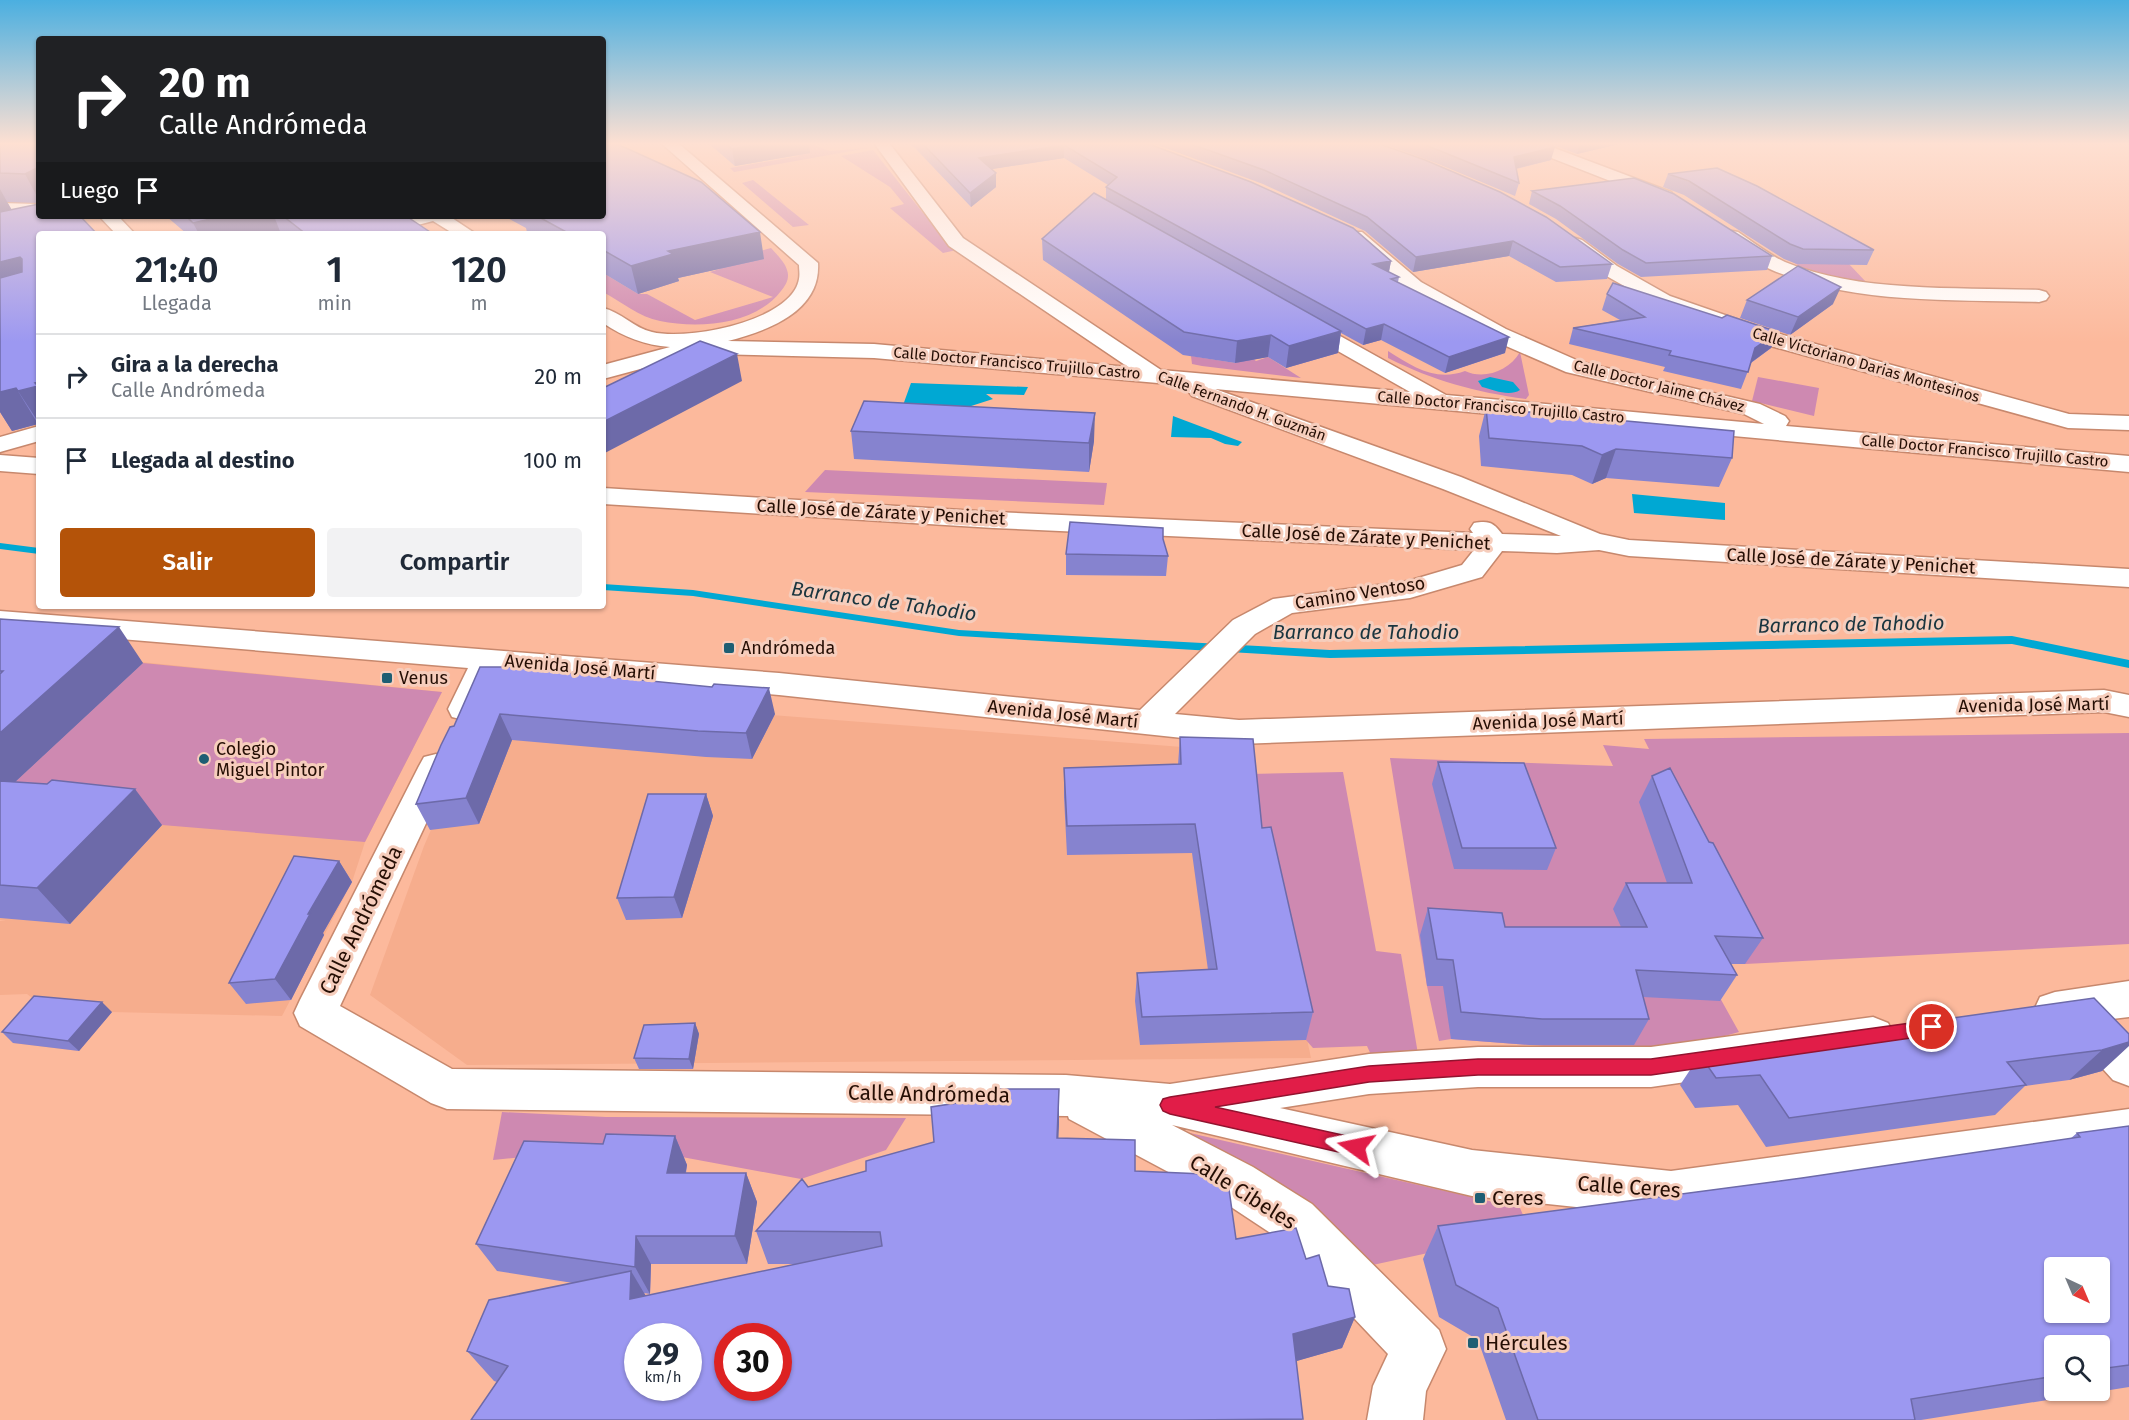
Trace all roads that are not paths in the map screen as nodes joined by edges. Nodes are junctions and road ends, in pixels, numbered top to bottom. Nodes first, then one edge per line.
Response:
1 (745, 209) edge
2 (931, 209) edge
3 (111, 219) edge
4 (423, 219) edge
5 (440, 219) edge
6 (1337, 227) edge
7 (1717, 227) edge
8 (123, 231) edge
9 (373, 231) edge
10 (462, 231) edge
11 (1557, 231) edge
12 (2038, 296) dead end
13 (1280, 310) edge
14 (606, 316) edge
15 (764, 322) junction
16 (636, 333) junction
17 (697, 342) junction
18 (874, 351) junction
19 (606, 369) edge
20 (606, 369) edge
21 (1156, 375) junction
22 (1444, 402) junction
23 (2129, 423) edge
24 (36, 434) edge
25 (1806, 435) junction
26 (0, 445) edge
27 (0, 463) edge
28 (2129, 464) edge
29 (36, 466) edge
30 (1452, 483) junction
31 (606, 496) edge
32 (1494, 542) junction
33 (1599, 542) junction
34 (2129, 578) edge
35 (0, 620) edge
36 (489, 659) junction
37 (2129, 706) edge
38 (1147, 723) junction
39 (2129, 999) edge
40 (2073, 1007) junction
41 (2014, 1016) edge
42 (1909, 1031) edge
43 (2129, 1066) edge
44 (1066, 1095) junction
45 (1170, 1105) junction
46 (2129, 1131) edge
47 (1395, 1420) edge

1 - 15 street
2 - 21 street, Calle Fernando H. Guzmán
3 - 8 street
4 - 9 street
5 - 10 street
6 - 25 street, Calle Doctor Jaime Chávez
7 - 12 street
11 - 23 street, Calle Victoriano Darias Montesinos
13 - 22 street
14 - 16 street
15 - 17 street
15 - 18 street, Calle Doctor Francisco Trujillo Castro
16 - 17 street
16 - 19 street
17 - 18 street, Calle Doctor Francisco Trujillo Castro
17 - 20 street
18 - 21 street, Calle Doctor Francisco Trujillo Castro
21 - 22 street, Calle Doctor Francisco Trujillo Castro
21 - 30 street, Calle Fernando H. Guzmán
22 - 25 street, Calle Doctor Francisco Trujillo Castro
24 - 26 street
25 - 28 street, Calle Doctor Francisco Trujillo Castro
27 - 29 street
30 - 32 street
30 - 33 street, Calle Fernando H. Guzmán
31 - 32 street, Calle José de Zárate y Penichet
32 - 33 street, Calle José de Zárate y Penichet
32 - 38 street, Camino Ventoso
33 - 34 street, Calle José de Zárate y Penichet
35 - 36 street, Avenida José Martí
36 - 38 street, Avenida José Martí
36 - 44 street, Calle Andrómeda
37 - 38 street, Avenida José Martí
39 - 40 street
40 - 41 street
40 - 43 street
42 - 45 street, Calle Andrómeda
44 - 45 street, Calle Andrómeda
44 - 47 street, Calle Cibeles
45 - 46 street, Calle Ceres

